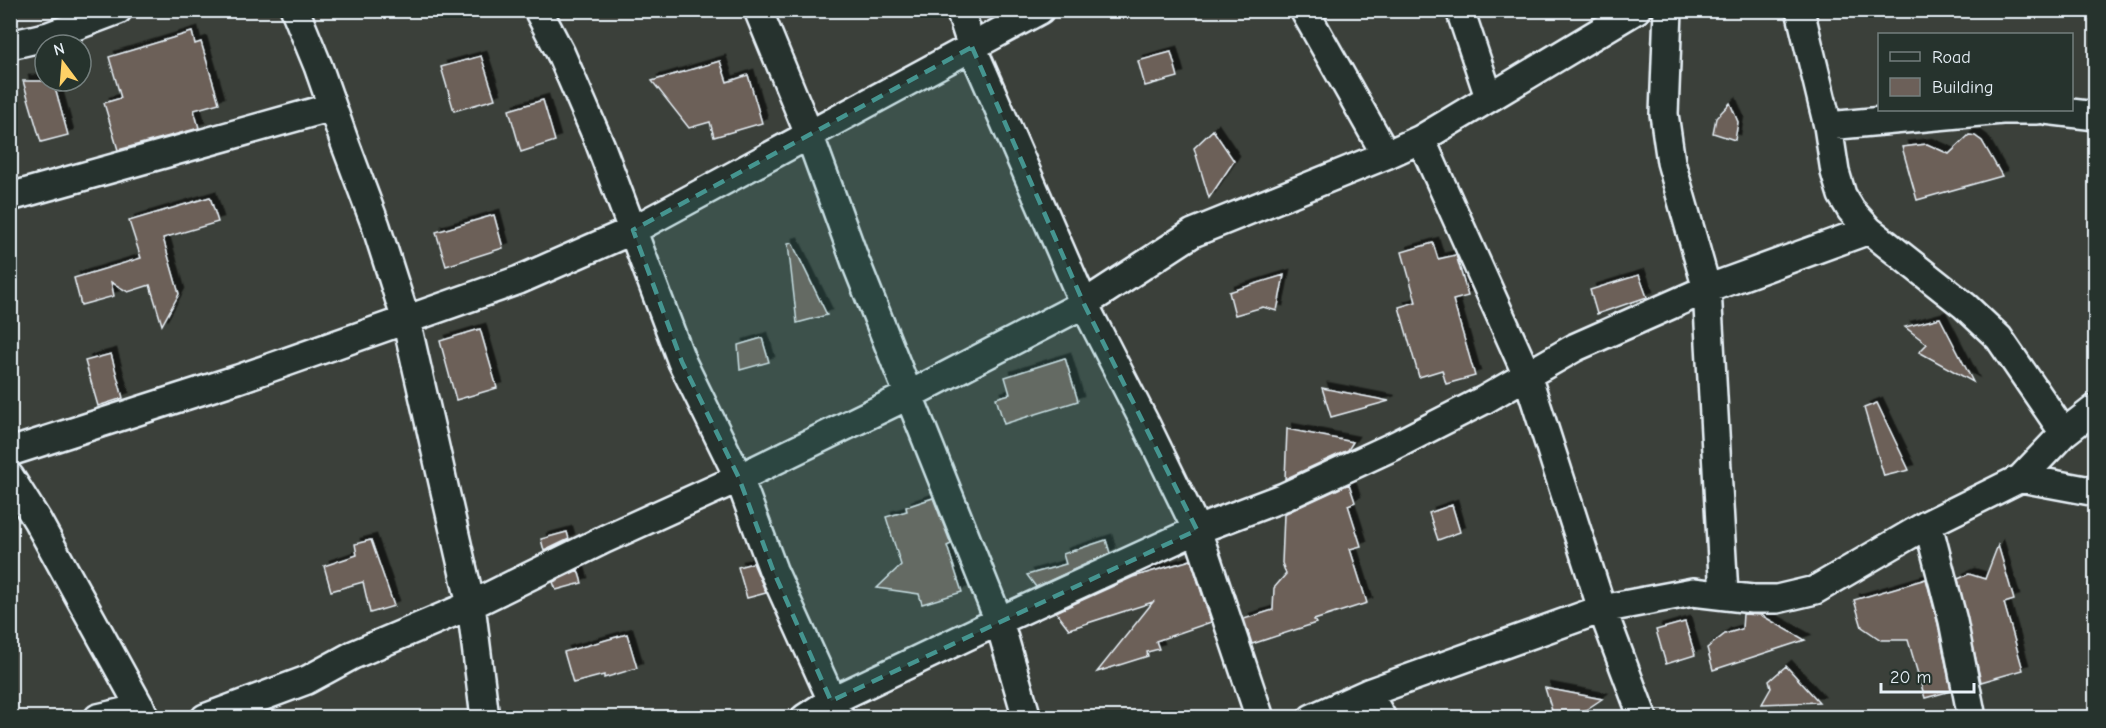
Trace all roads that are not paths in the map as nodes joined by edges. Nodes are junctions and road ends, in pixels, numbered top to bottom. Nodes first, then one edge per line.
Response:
1 (118, 10) edge
2 (295, 10) edge
3 (538, 10) edge
4 (758, 10) edge
5 (960, 10) edge
6 (1040, 10) edge
7 (1304, 10) edge
8 (1460, 10) edge
9 (1636, 10) edge
10 (1668, 10) edge
11 (1800, 10) edge
12 (10, 45) edge
13 (972, 47) junction
14 (1489, 96) junction
15 (332, 108) junction
16 (1991, 111) edge
17 (2054, 111) edge
18 (2096, 116) edge
19 (1828, 126) junction
20 (809, 134) junction
21 (1421, 139) junction
22 (1386, 155) junction
23 (10, 197) edge
24 (633, 230) junction
25 (1869, 230) junction
26 (1707, 289) junction
27 (1084, 304) junction
28 (406, 320) junction
29 (1527, 375) junction
30 (909, 394) junction
31 (2096, 408) edge
32 (2064, 433) junction
33 (10, 452) edge
34 (10, 477) edge
35 (739, 478) junction
36 (2021, 478) junction
37 (2096, 492) edge
38 (1928, 524) junction
39 (1197, 530) junction
40 (1724, 595) junction
41 (471, 605) junction
42 (1602, 609) junction
43 (999, 621) junction
44 (1368, 693) junction
45 (835, 709) edge
46 (144, 713) edge
47 (98, 717) edge
48 (205, 717) edge
49 (484, 717) edge
50 (805, 717) edge
51 (1027, 717) edge
52 (1260, 717) edge
53 (1312, 717) edge
54 (1382, 717) edge
55 (1643, 717) edge
56 (1971, 717) edge

1 - 12 street
2 - 15 street
3 - 24 street
4 - 20 street
5 - 13 street
6 - 13 street
7 - 22 street
8 - 14 street
9 - 14 street
10 - 26 street
11 - 19 street
13 - 20 street
13 - 27 street
14 - 21 street
15 - 23 street
15 - 28 street
16 - 19 street
17 - 18 street
19 - 25 street
20 - 24 street
20 - 30 street
21 - 22 street
21 - 29 street
22 - 27 street
24 - 28 street
24 - 35 street
25 - 26 street
25 - 32 street
26 - 29 street
26 - 40 street
27 - 30 street
27 - 39 street
28 - 33 street
28 - 41 street
29 - 39 street
29 - 42 street
30 - 35 street
30 - 43 street
31 - 32 street
32 - 36 street
34 - 46 street
35 - 41 street
35 - 45 street
36 - 37 street
36 - 38 street
38 - 40 street
38 - 56 street
39 - 43 street
39 - 52 street
40 - 42 street
41 - 48 street
41 - 49 street
42 - 44 street
42 - 55 street
43 - 45 street
43 - 51 street
44 - 53 street
44 - 54 street
45 - 50 street
46 - 47 street

